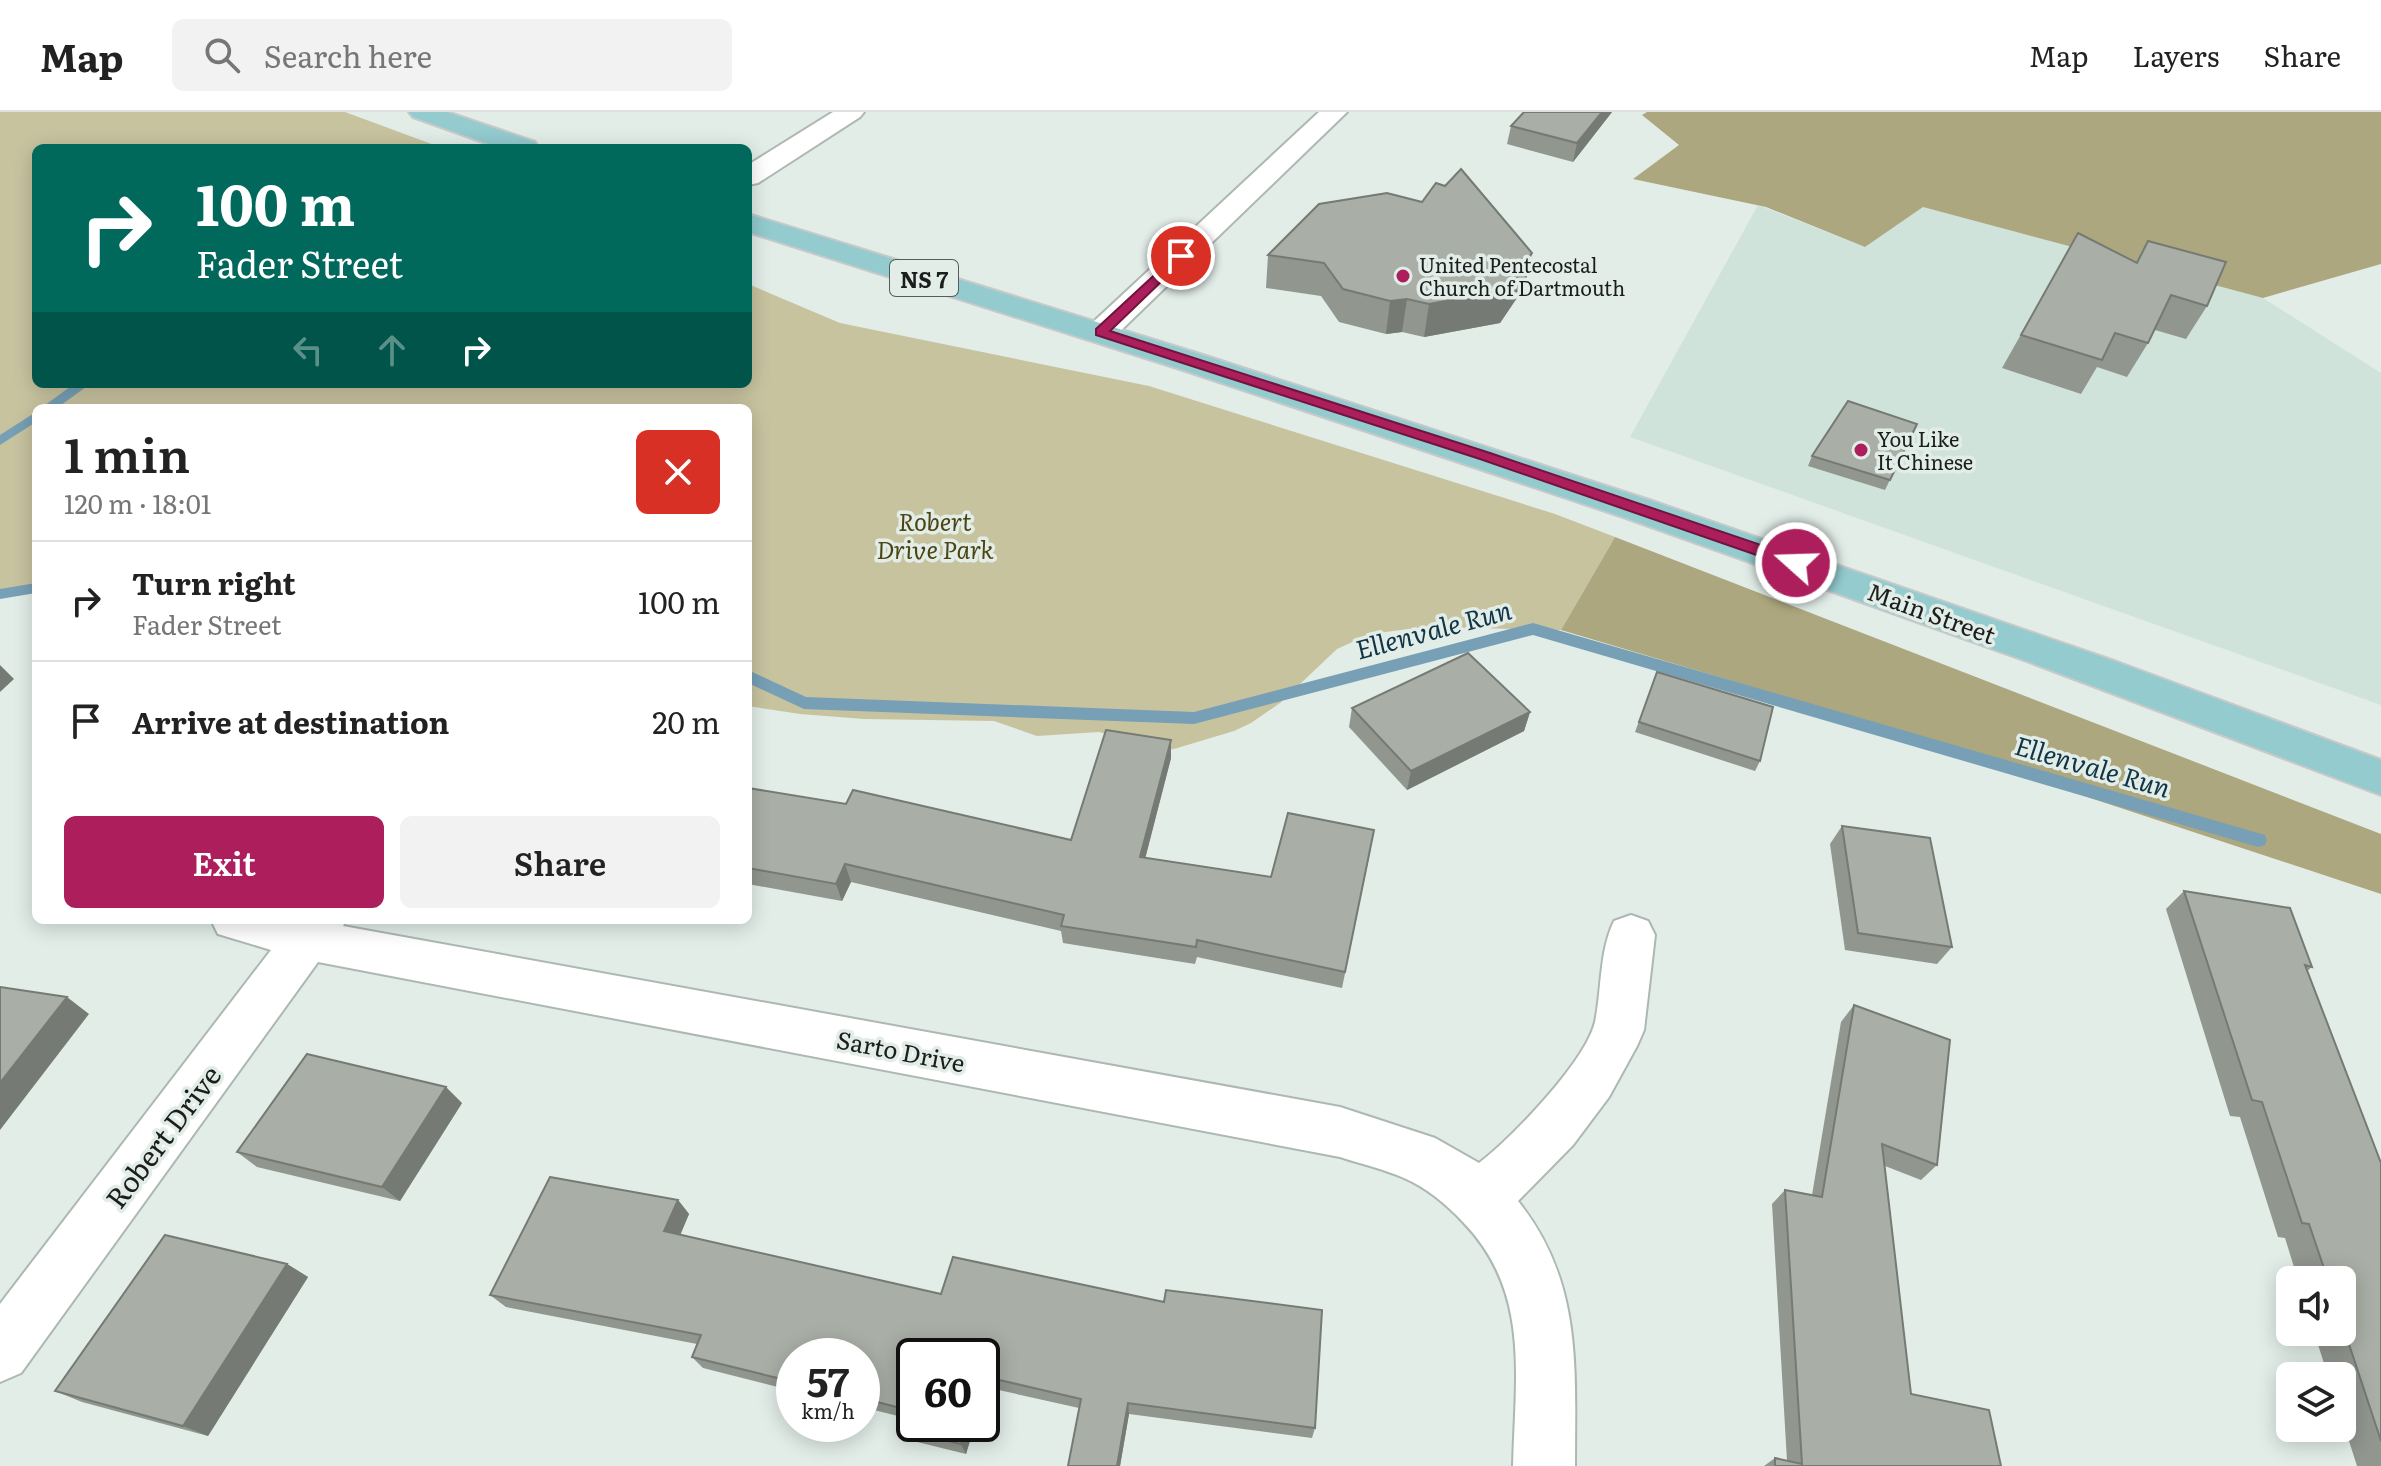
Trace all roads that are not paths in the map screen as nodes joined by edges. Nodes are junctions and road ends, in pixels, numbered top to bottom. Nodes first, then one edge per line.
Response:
1 (422, 112) edge
2 (851, 112) edge
3 (1334, 112) edge
4 (514, 144) edge
5 (752, 174) edge
6 (752, 224) edge
7 (1101, 332) junction
8 (2381, 778) edge
9 (267, 924) edge
10 (316, 930) edge
11 (1631, 935) dead end
12 (1478, 1198) junction
13 (0, 1352) edge
14 (1544, 1466) edge

1 - 4 main road
2 - 5 street
3 - 7 street
6 - 7 main road, Main Street / NS 7
7 - 8 main road, Main Street / NS 7
9 - 10 street, Sarto Drive
10 - 12 street, Sarto Drive
10 - 13 street, Robert Drive
11 - 12 street
12 - 14 street, Sarto Drive

